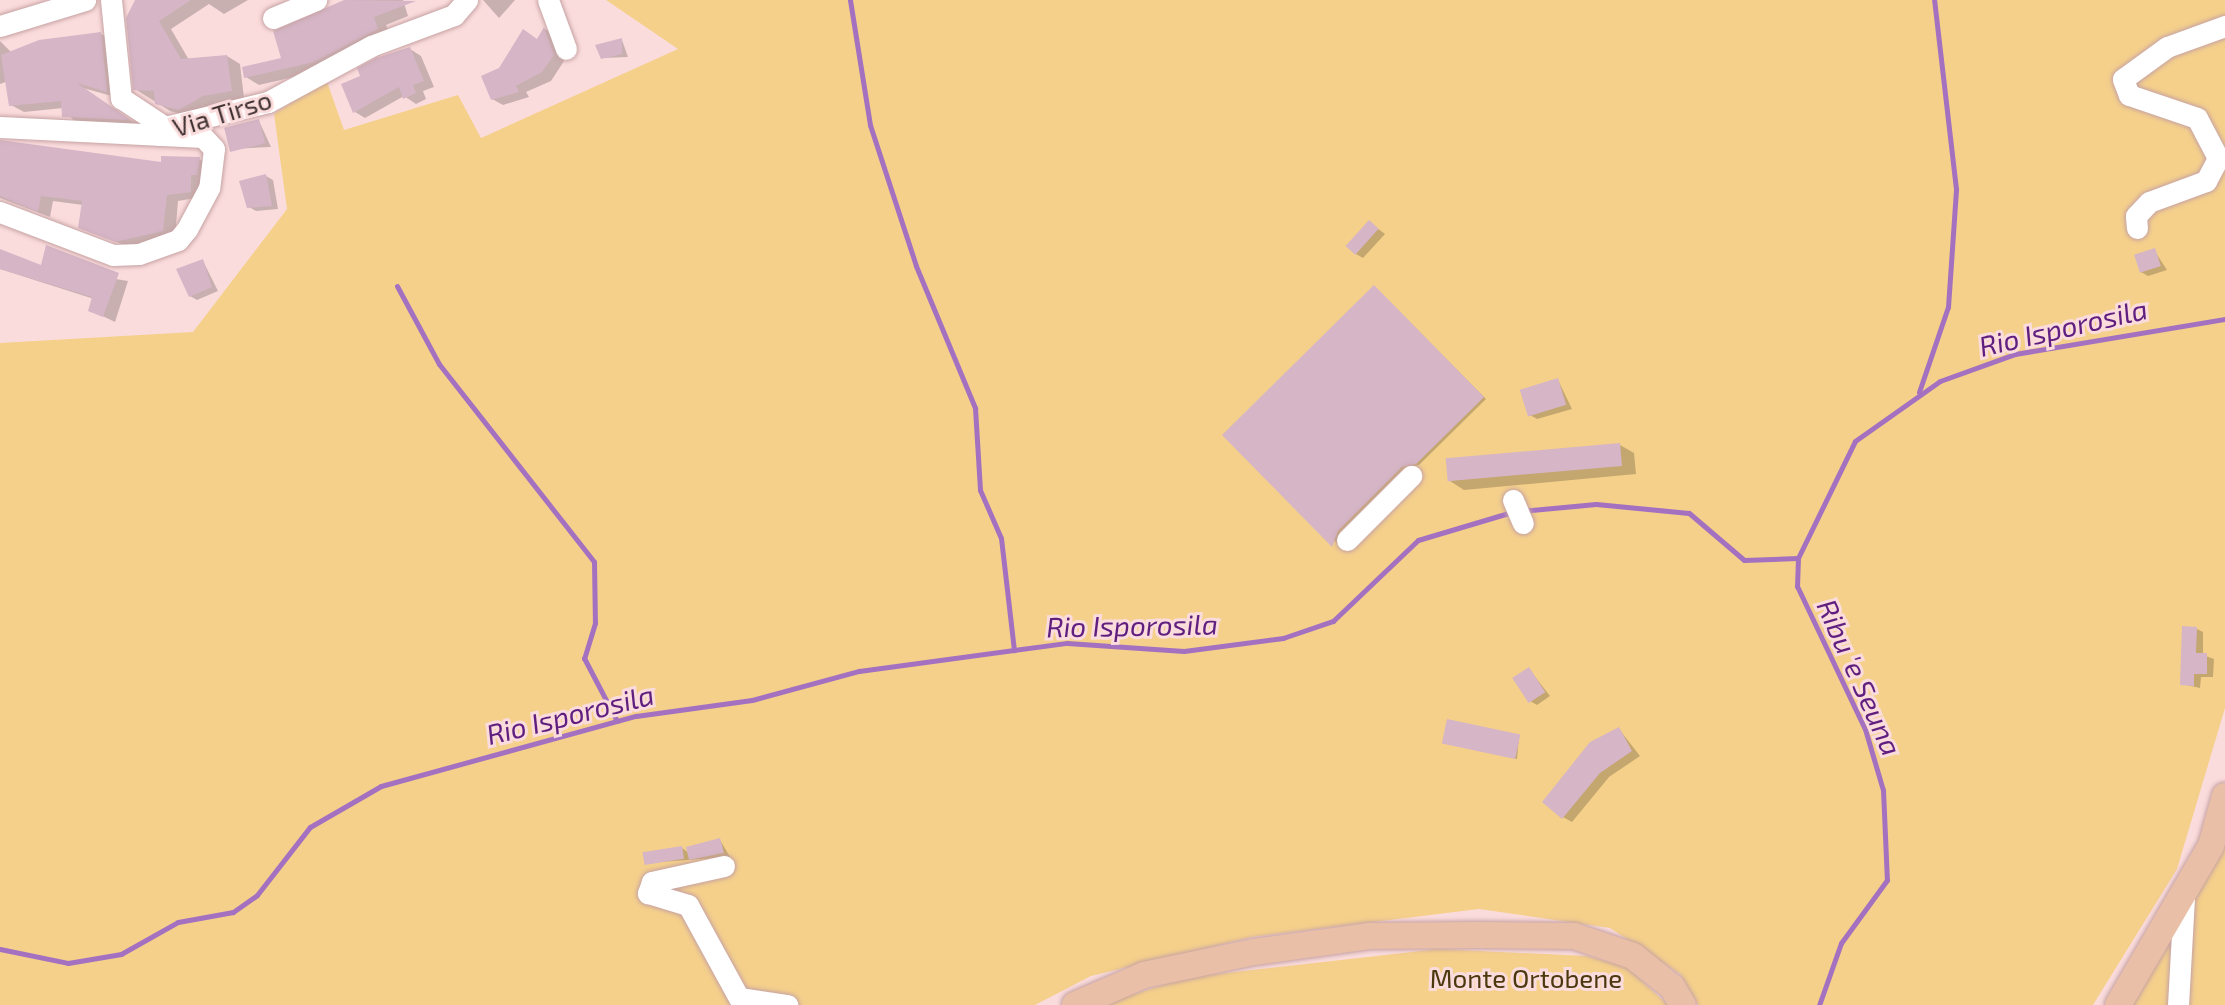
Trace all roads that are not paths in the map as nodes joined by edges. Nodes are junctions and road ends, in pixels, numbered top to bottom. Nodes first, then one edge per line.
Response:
1 (85, 0) edge
2 (111, 0) edge
3 (316, 0) edge
4 (467, 0) edge
5 (548, 0) edge
6 (273, 19) dead end
7 (0, 26) edge
8 (2225, 26) edge
9 (566, 48) dead end
10 (0, 127) edge
11 (161, 133) junction
12 (0, 212) edge
13 (2137, 228) dead end
14 (1412, 476) dead end
15 (1513, 500) dead end
16 (1523, 523) dead end
17 (1347, 540) dead end
18 (2225, 796) edge
19 (723, 866) dead end
20 (2184, 898) junction
21 (787, 1005) edge
22 (1075, 1005) edge
23 (1683, 1005) edge
24 (2118, 1005) edge
25 (2178, 1005) edge

1 - 7 street
2 - 11 street
3 - 6 street
4 - 11 street, Via Tirso
5 - 9 street
8 - 13 street
10 - 11 street, Via Tirso
11 - 12 street
14 - 17 street
15 - 16 street
18 - 20 main road
19 - 21 street
20 - 24 main road
20 - 25 street
22 - 23 main road

